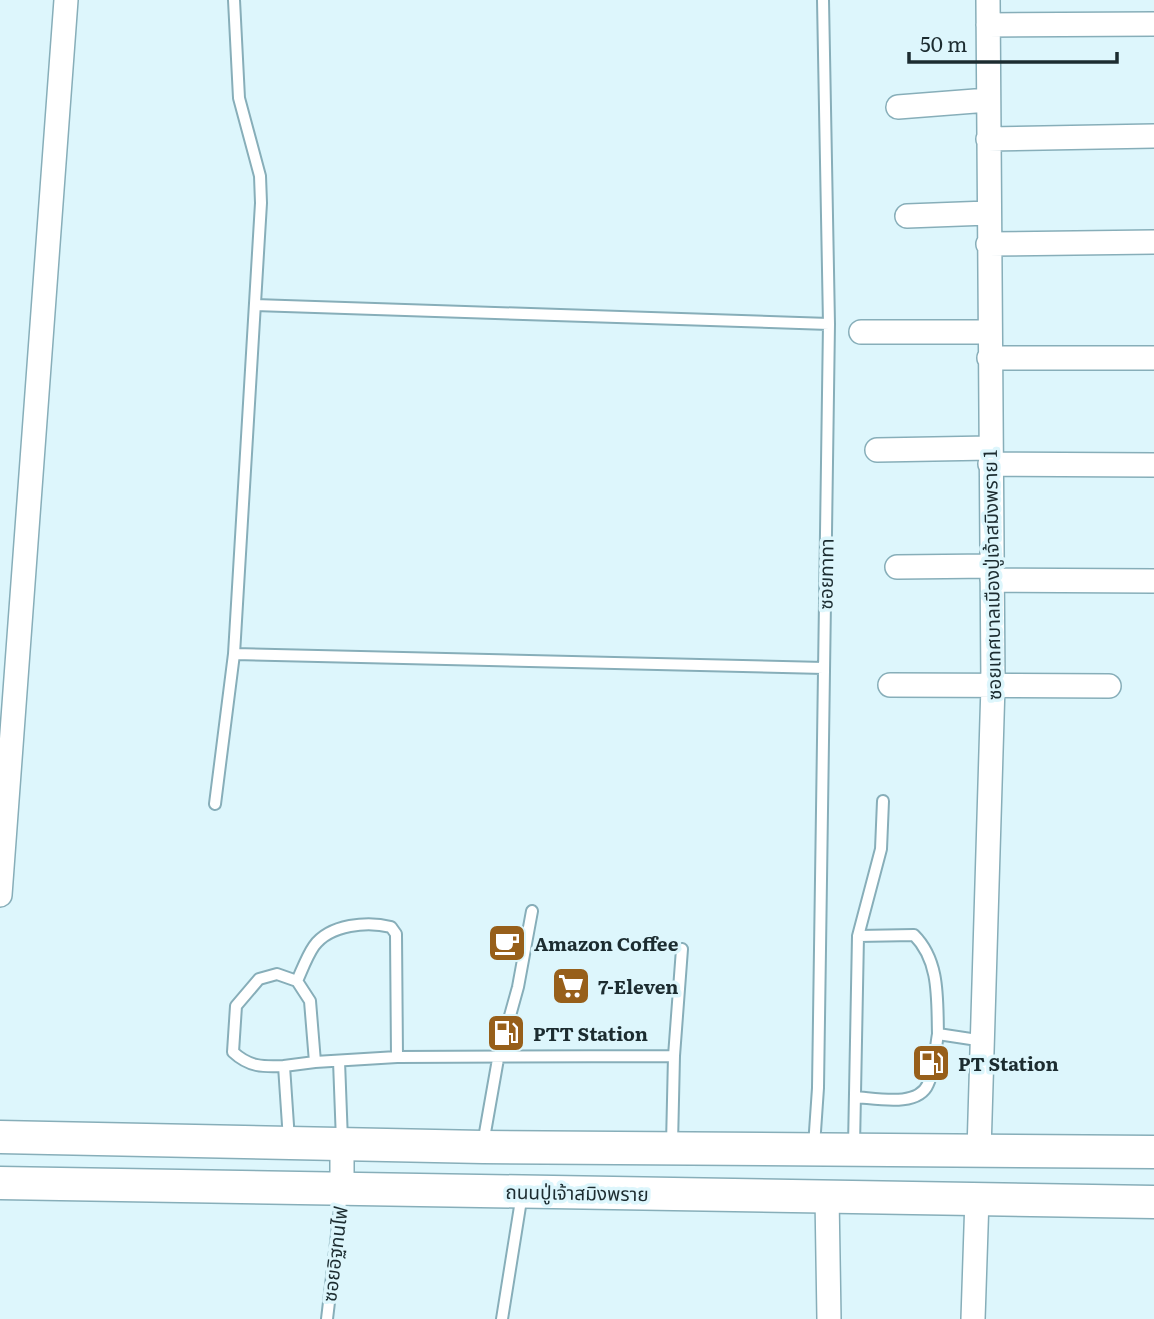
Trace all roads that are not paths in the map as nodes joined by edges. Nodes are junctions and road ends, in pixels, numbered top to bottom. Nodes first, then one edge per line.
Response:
1 (66, 0) edge
2 (234, 0) edge
3 (823, 0) edge
4 (988, 0) edge
5 (1154, 24) edge
6 (988, 25) junction
7 (988, 100) junction
8 (898, 107) dead end
9 (1154, 136) edge
10 (988, 139) junction
11 (988, 213) junction
12 (907, 216) dead end
13 (1154, 242) edge
14 (988, 244) junction
15 (255, 304) junction
16 (829, 324) junction
17 (861, 332) dead end
18 (989, 332) junction
19 (989, 358) junction
20 (1154, 358) edge
21 (877, 450) dead end
22 (990, 456) junction
23 (1154, 465) edge
24 (897, 567) dead end
25 (992, 573) junction
26 (1154, 581) edge
27 (234, 654) junction
28 (824, 668) junction
29 (890, 685) dead end
30 (993, 685) junction
31 (1109, 686) dead end
32 (883, 801) dead end
33 (215, 804) dead end
34 (0, 895) edge
35 (531, 911) dead end
36 (858, 936) junction
37 (682, 949) dead end
38 (297, 981) junction
39 (938, 1034) junction
40 (984, 1041) junction
41 (674, 1056) junction
42 (397, 1057) junction
43 (498, 1059) junction
44 (339, 1061) junction
45 (315, 1062) junction
46 (284, 1066) junction
47 (855, 1097) junction
48 (0, 1137) edge
49 (289, 1142) junction
50 (342, 1143) junction
51 (483, 1147) junction
52 (672, 1147) junction
53 (813, 1149) junction
54 (854, 1149) junction
55 (979, 1151) junction
56 (1154, 1152) edge
57 (0, 1183) edge
58 (342, 1189) junction
59 (523, 1192) junction
60 (827, 1196) junction
61 (977, 1198) junction
62 (1154, 1202) edge
63 (327, 1319) edge
64 (502, 1319) edge
65 (829, 1319) edge
66 (973, 1319) edge

1 - 34 street
2 - 15 lane
3 - 16 lane, ซอยทาทา
4 - 6 street, ซอยเทศบาลเมืองปู่เจ้าสมิงพราย 1
5 - 6 street
6 - 7 street, ซอยเทศบาลเมืองปู่เจ้าสมิงพราย 1
7 - 8 street
7 - 10 street, ซอยเทศบาลเมืองปู่เจ้าสมิงพราย 1
9 - 10 street
10 - 11 street, ซอยเทศบาลเมืองปู่เจ้าสมิงพราย 1
11 - 12 street
11 - 14 street, ซอยเทศบาลเมืองปู่เจ้าสมิงพราย 1
13 - 14 street
14 - 18 street, ซอยเทศบาลเมืองปู่เจ้าสมิงพราย 1
15 - 16 lane
15 - 27 lane
16 - 28 lane, ซอยทาทา
17 - 18 street
18 - 19 street, ซอยเทศบาลเมืองปู่เจ้าสมิงพราย 1
19 - 20 street
19 - 22 street, ซอยเทศบาลเมืองปู่เจ้าสมิงพราย 1
21 - 22 street
22 - 23 street
22 - 25 street, ซอยเทศบาลเมืองปู่เจ้าสมิงพราย 1
24 - 25 street
25 - 26 street
25 - 30 street, ซอยเทศบาลเมืองปู่เจ้าสมิงพราย 1
27 - 28 lane
27 - 33 lane
28 - 53 lane, ซอยทาทา
29 - 30 street
30 - 31 street
30 - 40 street, ซอยเทศบาลเมืองปู่เจ้าสมิงพราย 1
32 - 36 lane
35 - 43 lane
36 - 39 lane
36 - 47 lane
37 - 41 lane
38 - 42 lane
38 - 45 lane
38 - 46 lane
39 - 40 lane
39 - 47 lane
40 - 55 street, ซอยเทศบาลเมืองปู่เจ้าสมิงพราย 1
41 - 43 lane
41 - 52 lane
42 - 43 lane
42 - 44 lane
43 - 51 lane
44 - 45 lane
44 - 50 lane
45 - 46 lane
46 - 49 lane
47 - 54 lane
48 - 49 main road
49 - 50 main road
50 - 51 main road
50 - 58 street
51 - 52 main road
52 - 53 main road
53 - 54 main road
54 - 55 main road
55 - 56 main road
55 - 61 main road
57 - 58 main road, ถนนปู่เจ้าสมิงพราย
58 - 59 main road, ถนนปู่เจ้าสมิงพราย
58 - 63 lane, ซอยอิฐทนไฟ
59 - 60 main road, ถนนปู่เจ้าสมิงพราย
59 - 64 lane
60 - 61 main road, ถนนปู่เจ้าสมิงพราย
60 - 65 street
61 - 62 main road, ถนนปู่เจ้าสมิงพราย
61 - 66 street

